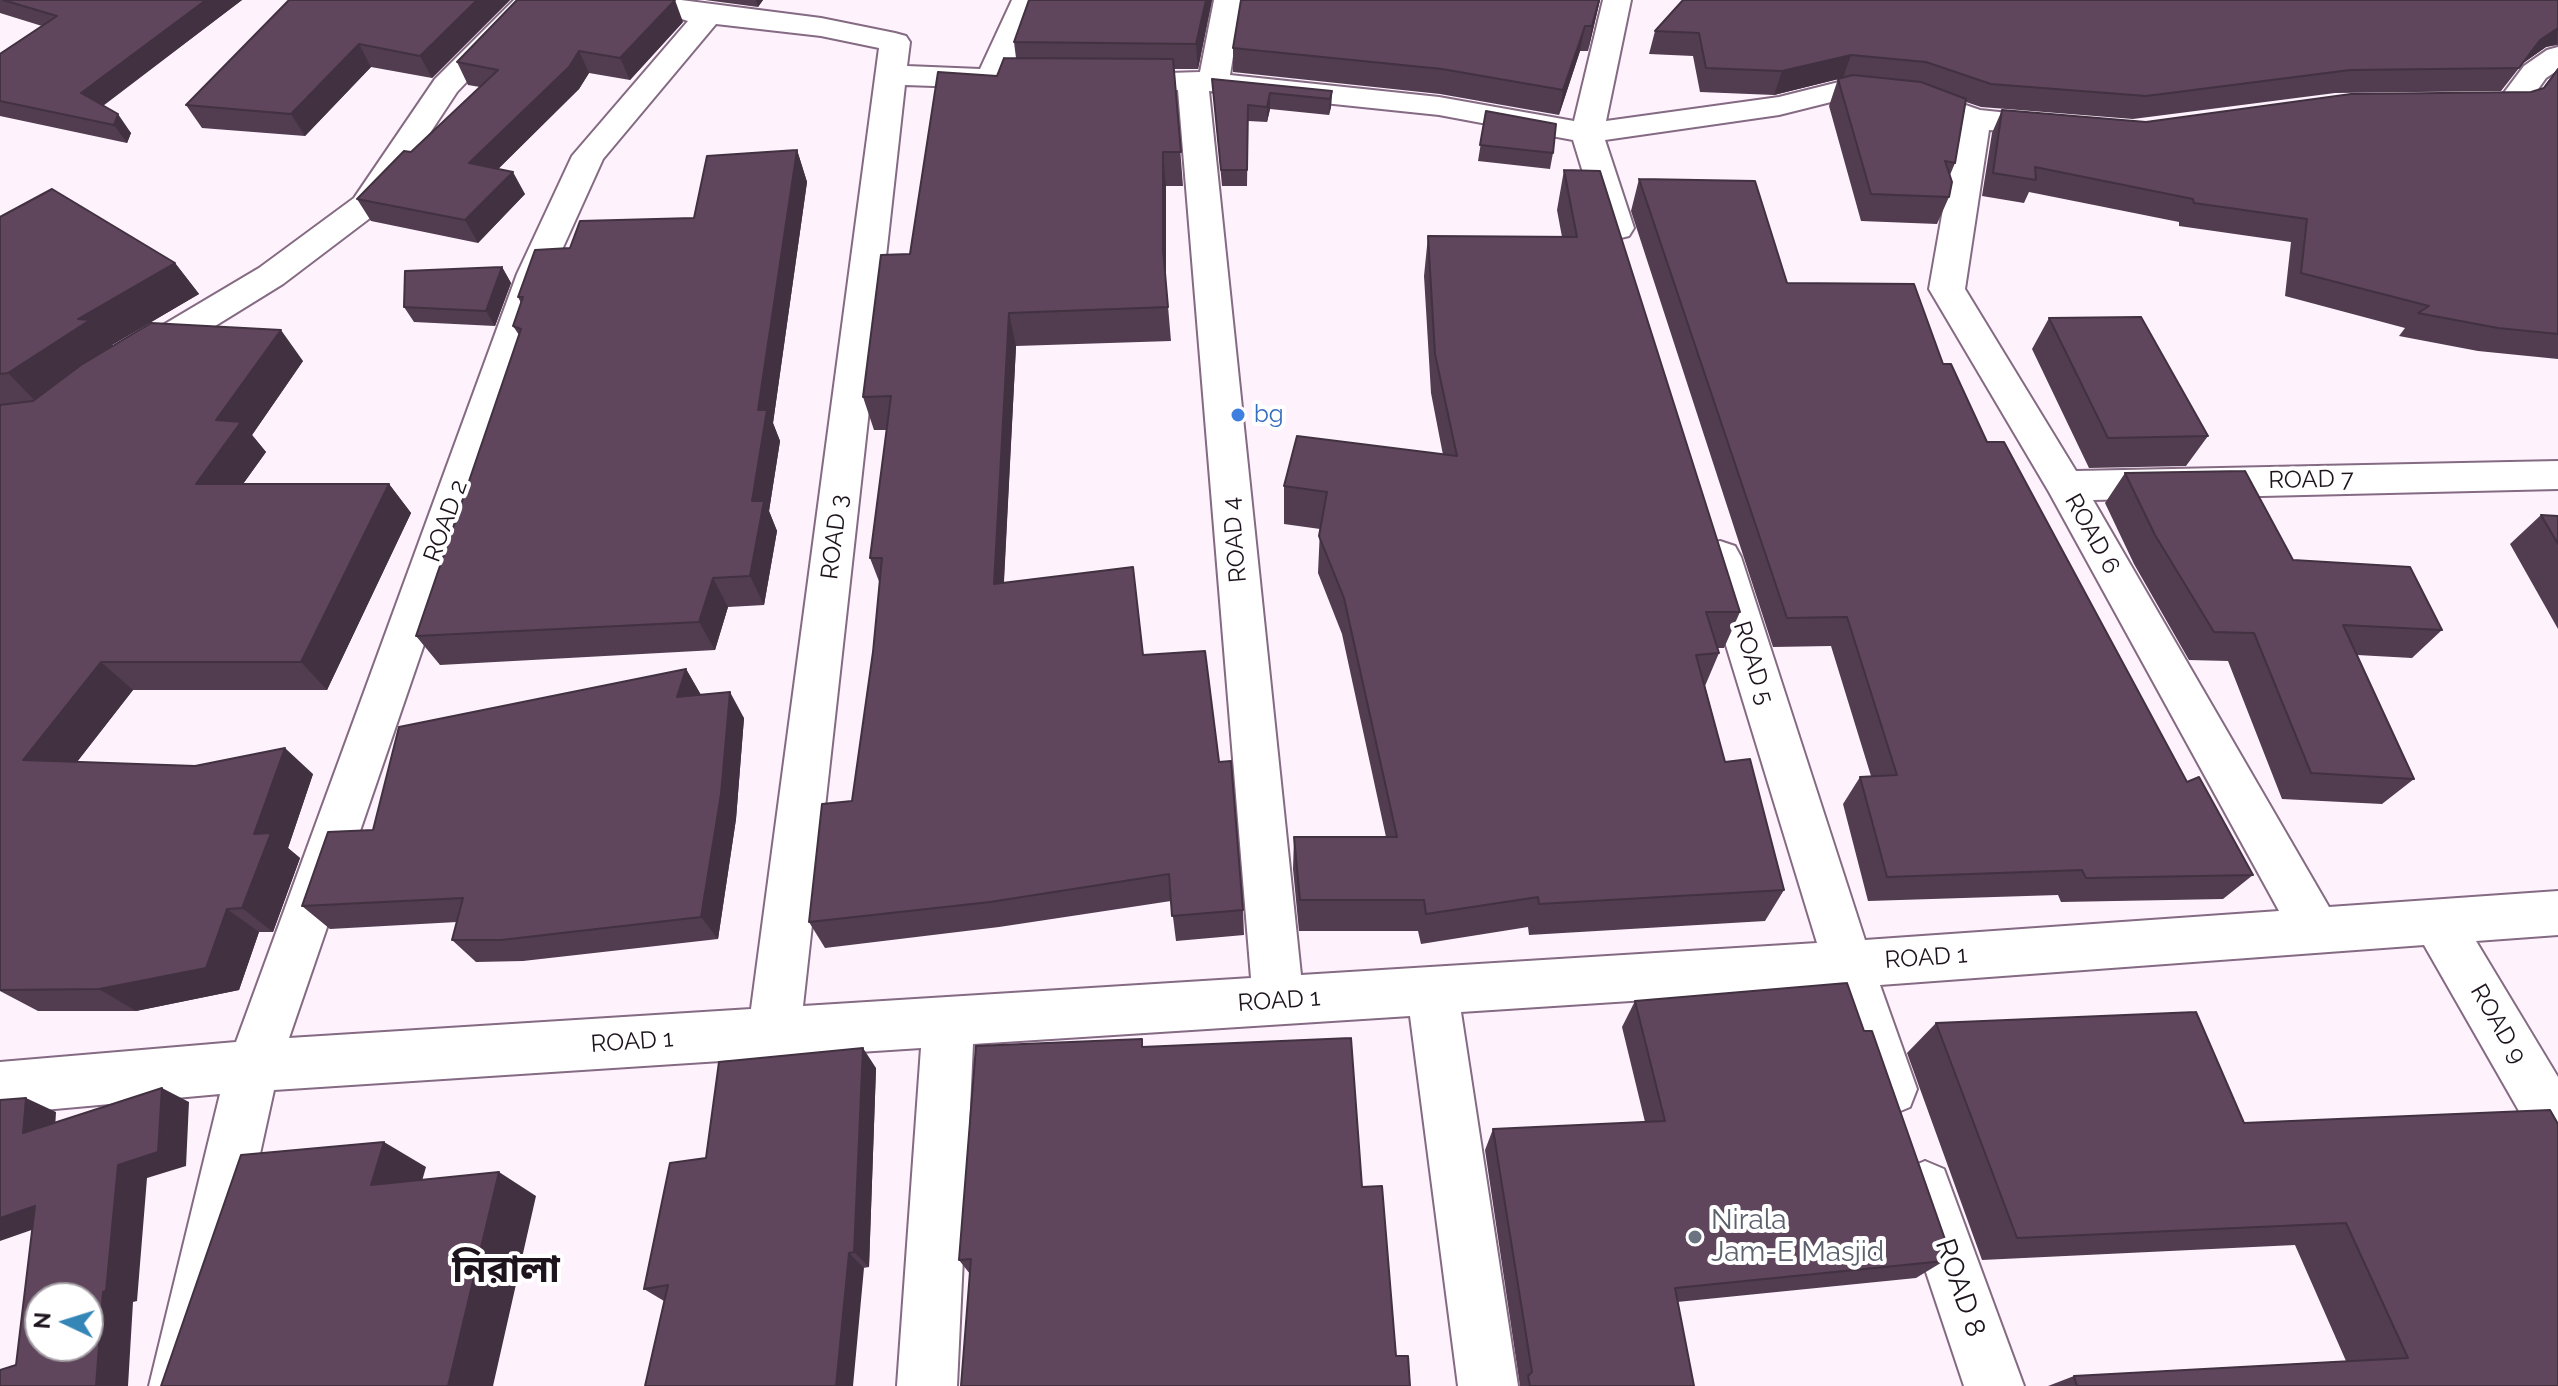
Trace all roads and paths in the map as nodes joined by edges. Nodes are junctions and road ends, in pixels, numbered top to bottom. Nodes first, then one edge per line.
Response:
1 (530, 0) edge
2 (652, 0) edge
3 (1026, 0) edge
4 (1228, 0) edge
5 (1617, 0) edge
6 (708, 16) junction
7 (2558, 56) edge
8 (894, 58) junction
9 (991, 79) junction
10 (1022, 80) edge
11 (1203, 81) junction
12 (1085, 82) edge
13 (2438, 104) edge
14 (1975, 119) junction
15 (2086, 128) edge
16 (1587, 133) junction
17 (1630, 269) edge
18 (108, 375) edge
19 (2558, 475) edge
20 (2065, 486) junction
21 (1710, 526) edge
22 (2558, 913) edge
23 (2437, 922) junction
24 (2316, 931) junction
25 (1848, 964) junction
26 (1432, 990) junction
27 (1278, 1001) junction
28 (948, 1022) junction
29 (774, 1033) junction
30 (253, 1066) junction
31 (0, 1088) edge
32 (2558, 1127) edge
33 (179, 1386) edge
34 (927, 1386) edge
35 (1488, 1386) edge
36 (1994, 1386) edge

1 - 18 street
2 - 6 street
3 - 9 street
4 - 11 street, ROAD 4
5 - 16 street
6 - 8 street
6 - 30 street, ROAD 2
7 - 13 street
8 - 9 street
8 - 29 street, ROAD 3
9 - 10 street
11 - 12 street
11 - 16 street
11 - 27 street, ROAD 4
14 - 15 street
14 - 16 street
14 - 20 street, ROAD 6
16 - 17 street
19 - 20 street, ROAD 7
20 - 24 street, ROAD 6
21 - 25 street, ROAD 5
22 - 23 street, ROAD 1
23 - 24 street, ROAD 1
23 - 32 street, ROAD 9
24 - 25 street, ROAD 1
25 - 26 street, ROAD 1
25 - 36 street, ROAD 8
26 - 27 street, ROAD 1
26 - 35 street
27 - 28 street, ROAD 1
28 - 29 street, ROAD 1
28 - 34 street
29 - 30 street, ROAD 1
30 - 31 street, ROAD 1
30 - 33 street, ROAD 2

